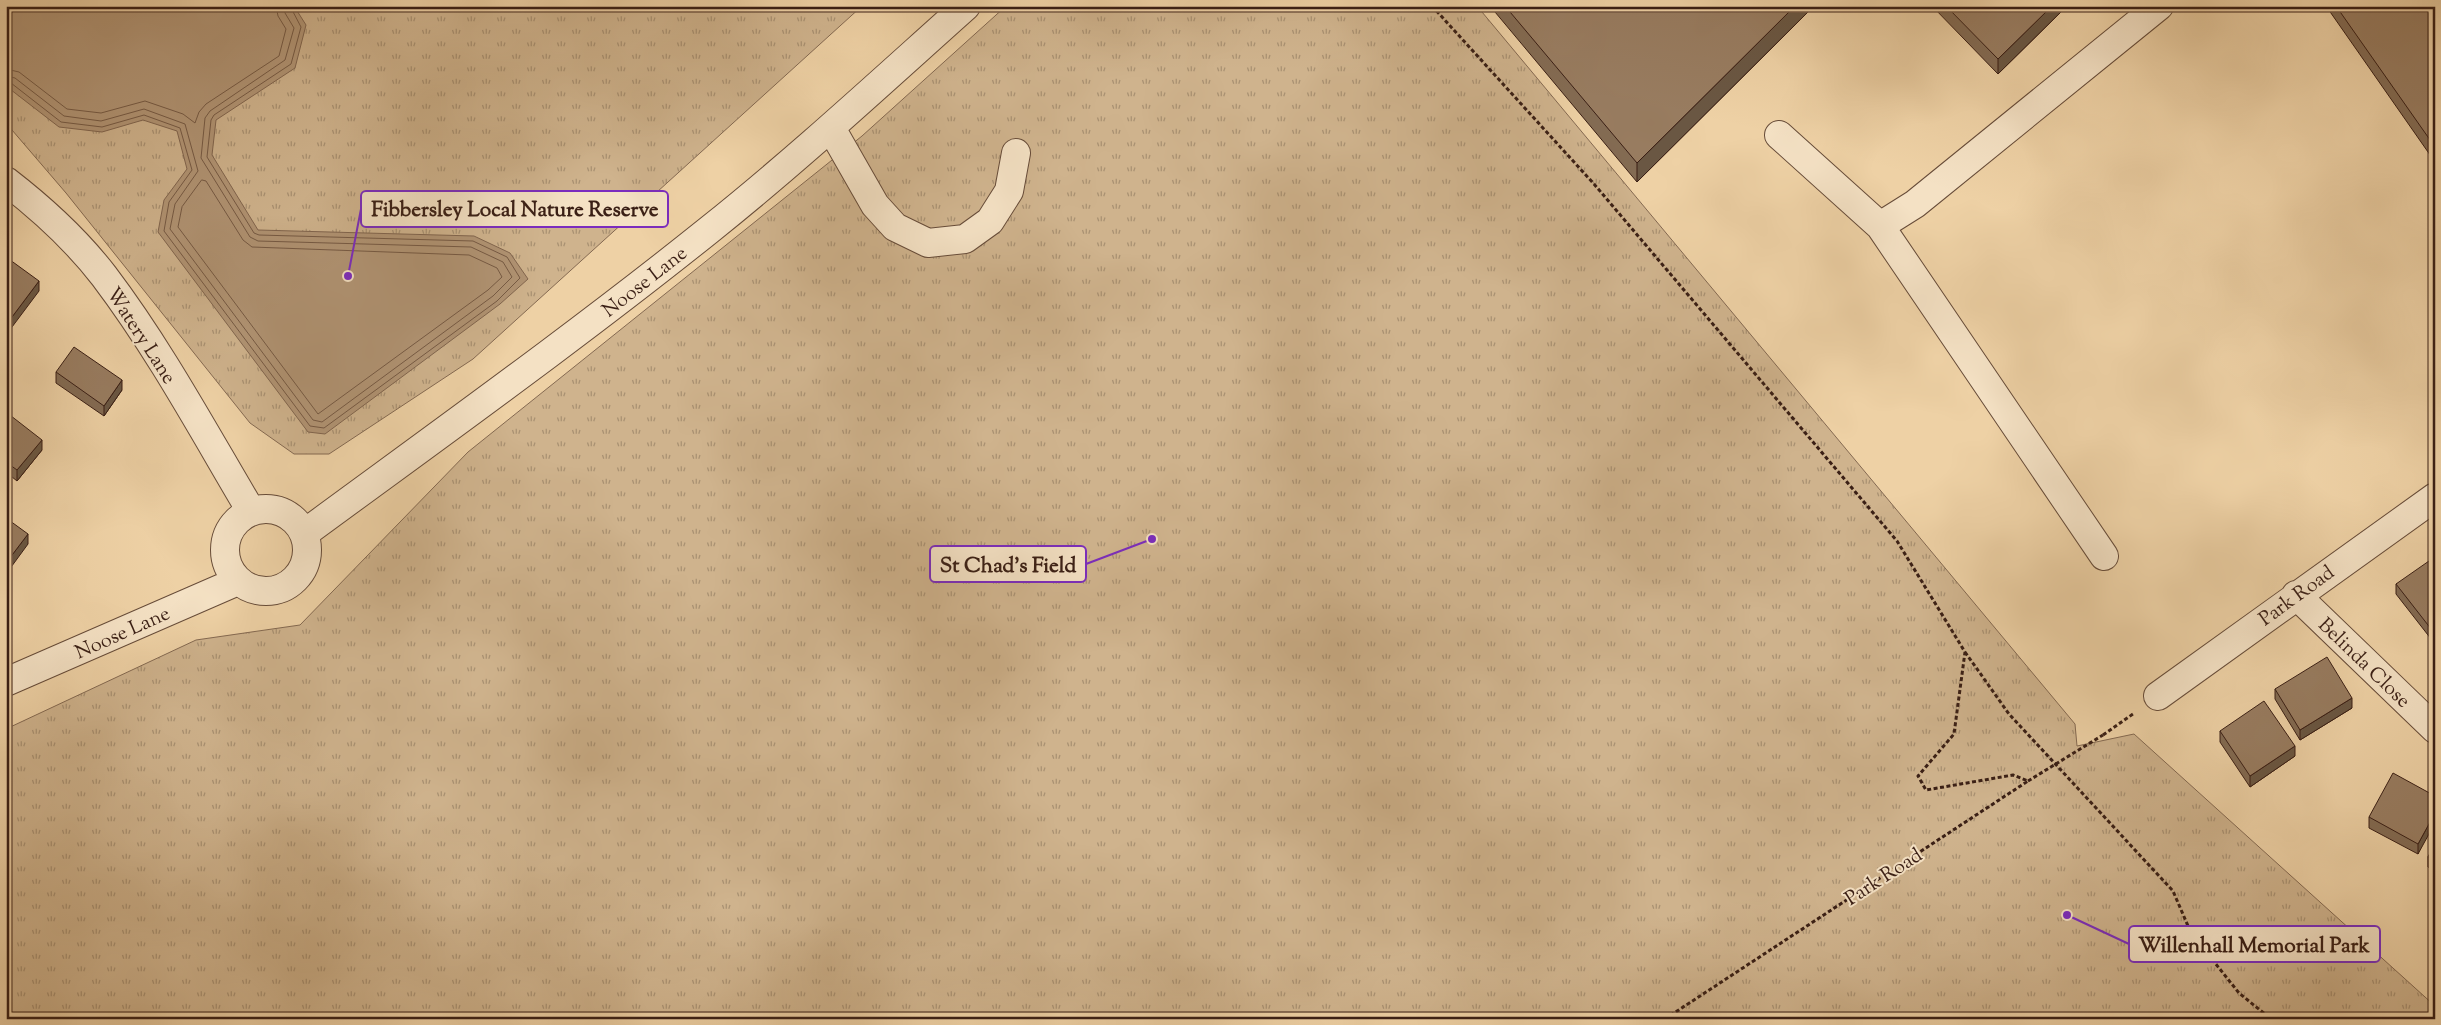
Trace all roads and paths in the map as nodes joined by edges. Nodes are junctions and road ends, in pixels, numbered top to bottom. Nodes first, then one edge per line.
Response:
1 (966, 6) edge
2 (1432, 6) edge
3 (2160, 6) edge
4 (831, 128) junction
5 (1779, 135) dead end
6 (1016, 153) dead end
7 (6, 181) edge
8 (1880, 226) junction
9 (2435, 497) edge
10 (251, 511) junction
11 (304, 533) junction
12 (2104, 556) dead end
13 (238, 581) junction
14 (2296, 595) junction
15 (1966, 652) junction
16 (6, 682) edge
17 (2158, 696) dead end
18 (2435, 729) edge
19 (2103, 735) dead end
20 (2028, 781) junction
21 (1665, 1019) edge
22 (2271, 1019) edge

1 - 4 street, Noose Lane
2 - 15 path
3 - 8 street
4 - 6 street
4 - 11 street, Noose Lane
5 - 8 street
7 - 10 street, Watery Lane
8 - 12 street
9 - 14 street, Park Road
10 - 11 street
10 - 13 street
11 - 13 street
13 - 16 street, Noose Lane
14 - 17 street, Park Road
14 - 18 street, Belinda Close
15 - 20 path
15 - 22 path
19 - 20 path, Park Road, bridge
20 - 21 path, Park Road

